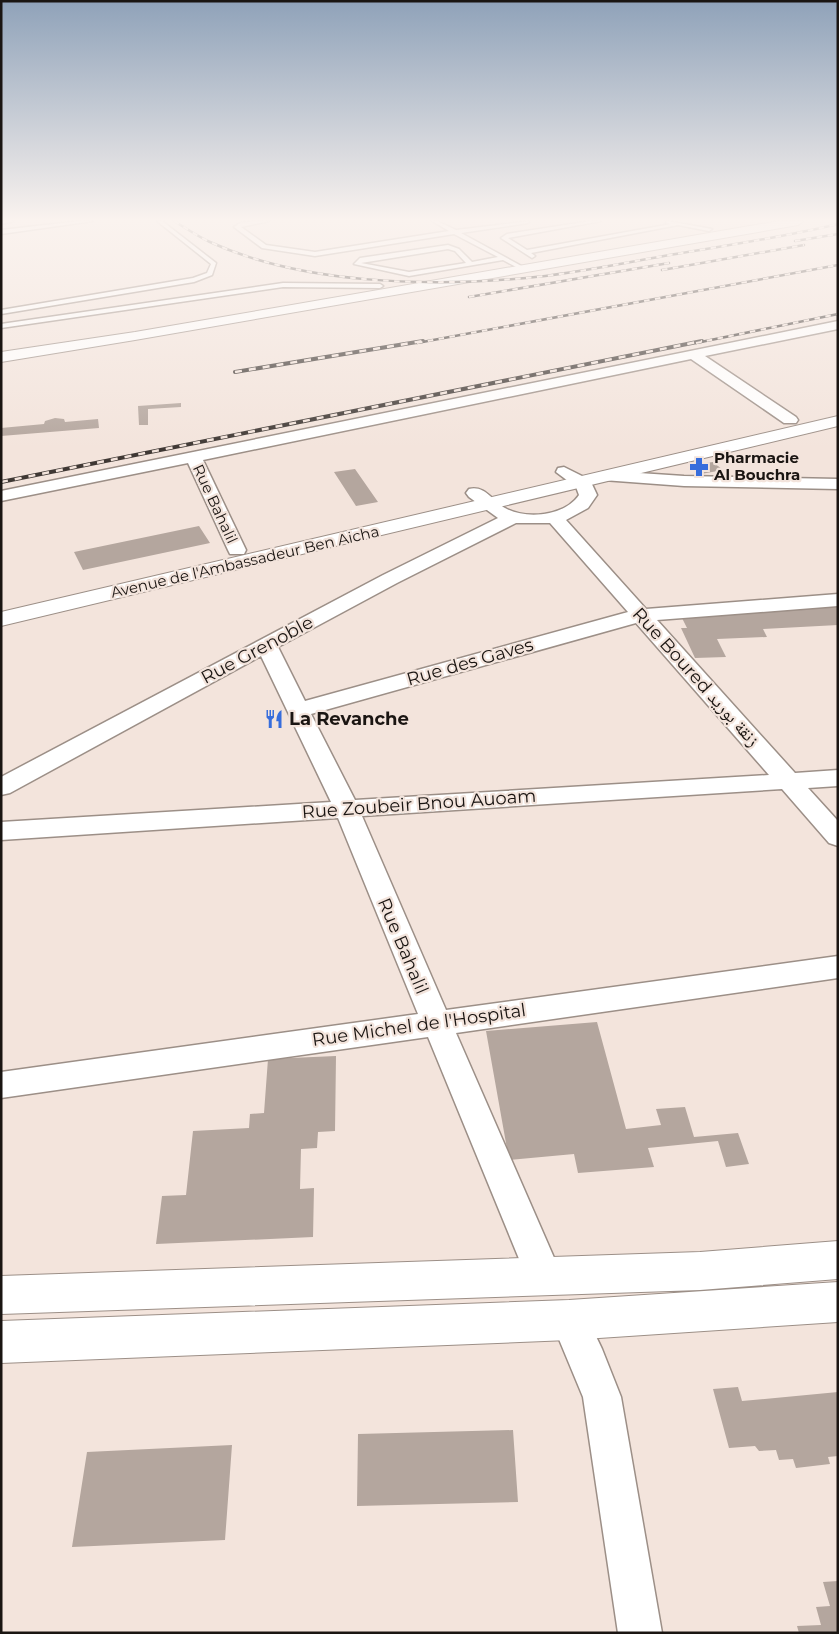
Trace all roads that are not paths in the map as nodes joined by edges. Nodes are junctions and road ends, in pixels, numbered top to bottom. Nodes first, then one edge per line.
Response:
1 (90, 297) edge
2 (199, 297) edge
3 (310, 297) edge
4 (340, 297) edge
5 (1, 312) edge
6 (838, 325) edge
7 (1, 326) edge
8 (1, 347) edge
9 (692, 354) junction
10 (1, 357) edge
11 (838, 410) edge
12 (790, 420) junction
13 (838, 421) edge
14 (194, 457) junction
15 (564, 472) junction
16 (609, 476) junction
17 (582, 483) junction
18 (838, 484) edge
19 (1, 496) edge
20 (482, 498) junction
21 (514, 517) junction
22 (554, 517) junction
23 (237, 550) junction
24 (838, 600) edge
25 (1, 604) edge
26 (641, 615) junction
27 (1, 619) edge
28 (267, 646) junction
29 (299, 710) junction
30 (838, 778) edge
31 (789, 781) junction
32 (1, 787) edge
33 (346, 808) junction
34 (1, 830) edge
35 (838, 837) edge
36 (838, 967) edge
37 (435, 1023) junction
38 (1, 1085) edge
39 (838, 1260) edge
40 (544, 1276) junction
41 (1, 1295) edge
42 (838, 1302) edge
43 (569, 1320) junction
44 (1, 1342) edge
45 (640, 1633) edge

1 - 5 lane
2 - 7 lane
3 - 8 main road
4 - 10 main road
6 - 9 street
9 - 12 street
9 - 14 street
11 - 12 main road, Avenue de l'Ambassadeur Ben Aicha
12 - 15 main road, Avenue de l'Ambassadeur Ben Aicha
13 - 16 main road, Avenue de l'Ambassadeur Ben Aicha
14 - 19 street
14 - 23 street, Rue Bahalil
15 - 17 street
15 - 20 main road, Avenue de l'Ambassadeur Ben Aicha
16 - 17 main road, Avenue de l'Ambassadeur Ben Aicha
16 - 18 street
17 - 20 main road, Avenue de l'Ambassadeur Ben Aicha
17 - 22 street
20 - 21 street
20 - 23 main road, Avenue de l'Ambassadeur Ben Aicha
20 - 27 main road, Avenue de l'Ambassadeur Ben Aicha
21 - 22 street
21 - 28 street, Rue Grenoble
22 - 26 street, Rue Boured زنقة بوريد
23 - 25 main road, Avenue de l'Ambassadeur Ben Aicha
24 - 26 street, Rue des Gaves
26 - 29 street, Rue des Gaves
26 - 31 street, Rue Boured زنقة بوريد
28 - 29 street, Rue Bahalil
28 - 32 street, Rue Grenoble
29 - 33 street, Rue Bahalil
30 - 31 street, Rue Zoubeir Bnou Auoam
31 - 33 street, Rue Zoubeir Bnou Auoam
31 - 35 street, Rue Boured زنقة بوريد
33 - 34 street, Rue Zoubeir Bnou Auoam
33 - 37 street, Rue Bahalil
36 - 37 street, Rue Michel de l'Hospital
37 - 38 street, Rue Michel de l'Hospital
37 - 40 street, Rue Bahalil
39 - 40 main road
40 - 41 main road
42 - 43 main road
43 - 44 main road
43 - 45 street

